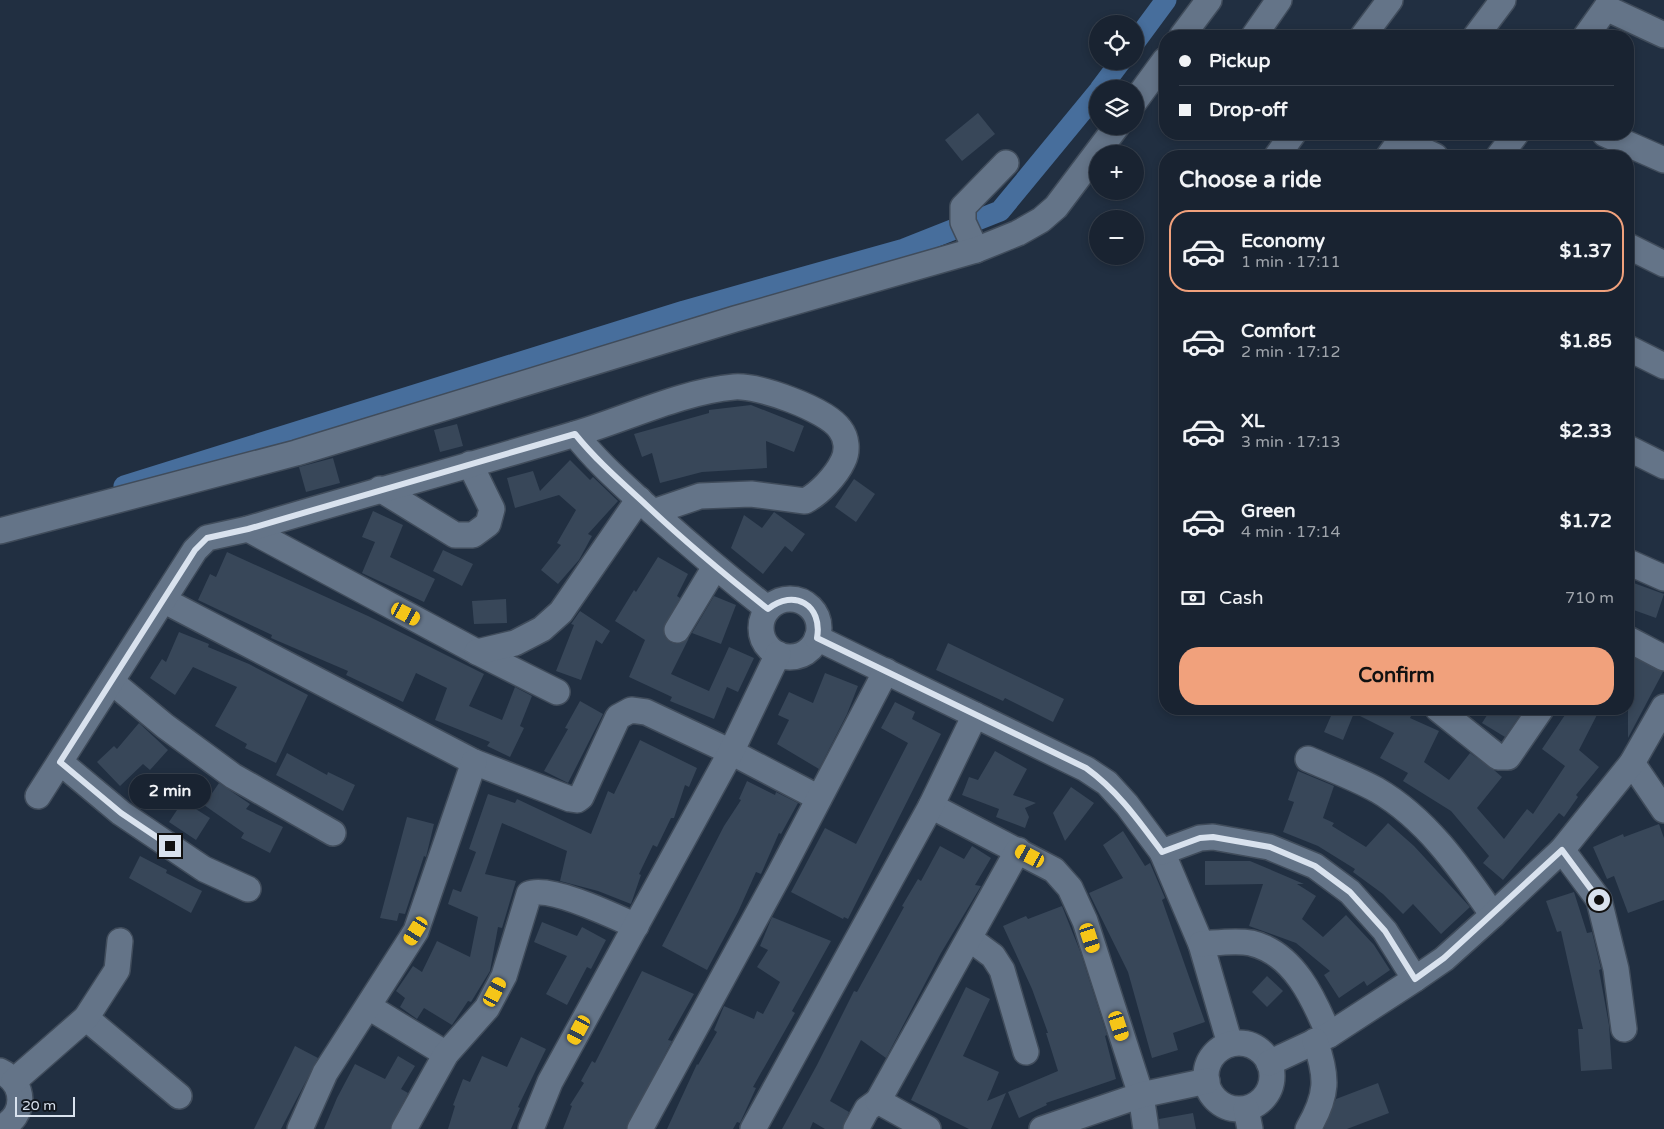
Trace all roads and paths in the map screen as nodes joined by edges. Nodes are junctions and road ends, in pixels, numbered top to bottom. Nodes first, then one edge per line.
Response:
1 (1209, 0) edge
2 (1279, 0) edge
3 (1390, 0) edge
4 (1503, 0) edge
5 (1602, 3) edge
6 (1186, 30) edge
7 (1258, 30) edge
8 (1368, 30) edge
9 (1480, 30) edge
10 (1589, 30) edge
11 (1664, 35) edge
12 (1159, 68) edge
13 (1144, 89) edge
14 (1110, 135) edge
15 (1511, 140) edge
16 (1619, 140) edge
17 (1398, 143) edge
18 (1418, 150) edge
19 (1504, 150) edge
20 (1664, 160) edge
21 (1006, 163) dead end
22 (969, 235) junction
23 (1634, 249) edge
24 (1664, 264) edge
25 (1634, 351) edge
26 (1664, 366) edge
27 (575, 434) junction
28 (1634, 451) edge
29 (470, 464) junction
30 (1664, 466) edge
31 (380, 489) junction
32 (646, 506) junction
33 (248, 529) junction
34 (0, 531) edge
35 (1634, 565) edge
36 (715, 567) junction
37 (1664, 578) edge
38 (163, 600) junction
39 (768, 609) junction
40 (677, 630) dead end
41 (817, 638) junction
42 (1634, 642) edge
43 (477, 652) junction
44 (778, 654) junction
45 (1664, 658) edge
46 (886, 671) junction
47 (112, 682) junction
48 (557, 692) dead end
49 (1664, 707) edge
50 (975, 715) junction
51 (1446, 715) edge
52 (1537, 715) edge
53 (731, 752) junction
54 (1308, 758) dead end
55 (60, 762) junction
56 (474, 762) junction
57 (1632, 763) junction
58 (38, 796) dead end
59 (819, 798) junction
60 (931, 806) junction
61 (1664, 810) edge
62 (333, 833) dead end
63 (1018, 850) junction
64 (1562, 850) junction
65 (1162, 852) junction
66 (248, 889) dead end
67 (1493, 915) junction
68 (636, 926) junction
69 (970, 939) junction
70 (120, 941) dead end
71 (1201, 944) junction
72 (1415, 979) junction
73 (369, 1007) junction
74 (86, 1018) junction
75 (1624, 1029) dead end
76 (1322, 1038) junction
77 (1230, 1044) junction
78 (1026, 1052) dead end
79 (446, 1054) junction
80 (1270, 1063) junction
81 (7, 1076) edge
82 (1207, 1081) junction
83 (1141, 1095) junction
84 (179, 1096) dead end
85 (878, 1101) junction
86 (1248, 1119) edge
87 (8, 1127) edge
88 (300, 1129) edge
89 (404, 1129) edge
90 (531, 1129) edge
91 (640, 1129) edge
92 (753, 1129) edge
93 (856, 1129) edge
94 (928, 1129) edge
95 (1042, 1129) edge
96 (1146, 1129) edge
97 (1308, 1129) edge

1 - 6 street
2 - 7 street
3 - 8 street
4 - 9 street
5 - 10 street
5 - 11 street
12 - 13 street
14 - 22 street
15 - 19 street
16 - 20 street
17 - 18 street
21 - 22 street
22 - 34 street
23 - 24 street
25 - 26 street
27 - 29 street
27 - 32 street
27 - 32 street
28 - 30 street
29 - 31 street
29 - 31 street
31 - 33 street
32 - 36 street
32 - 43 street
33 - 38 street
33 - 43 street
35 - 37 street
36 - 39 street
36 - 40 street
38 - 47 street
38 - 56 street
39 - 41 street
39 - 44 street
41 - 44 street
41 - 46 street
42 - 45 street
43 - 48 street
44 - 53 street
46 - 50 street
46 - 59 street
47 - 55 street
47 - 62 street
49 - 57 street
50 - 60 street
50 - 65 street
51 - 52 street
53 - 56 street
53 - 59 street
53 - 68 street
54 - 67 street
55 - 58 street
55 - 66 street
56 - 73 street
57 - 61 street
57 - 64 street
59 - 91 street
60 - 63 street
60 - 92 street
63 - 69 street
63 - 83 street
64 - 67 street
64 - 75 street
65 - 71 street
65 - 72 street
67 - 72 street
68 - 79 street
68 - 90 street
69 - 78 street
69 - 85 street
70 - 74 street
71 - 76 street
71 - 77 street
72 - 76 street
73 - 79 street
73 - 88 street
74 - 81 street
74 - 84 street
76 - 80 street
76 - 97 street
77 - 80 street
77 - 82 street
79 - 89 street
80 - 86 street
81 - 87 street
82 - 83 street
82 - 86 street
83 - 95 street
83 - 96 street
85 - 93 street
85 - 94 street

